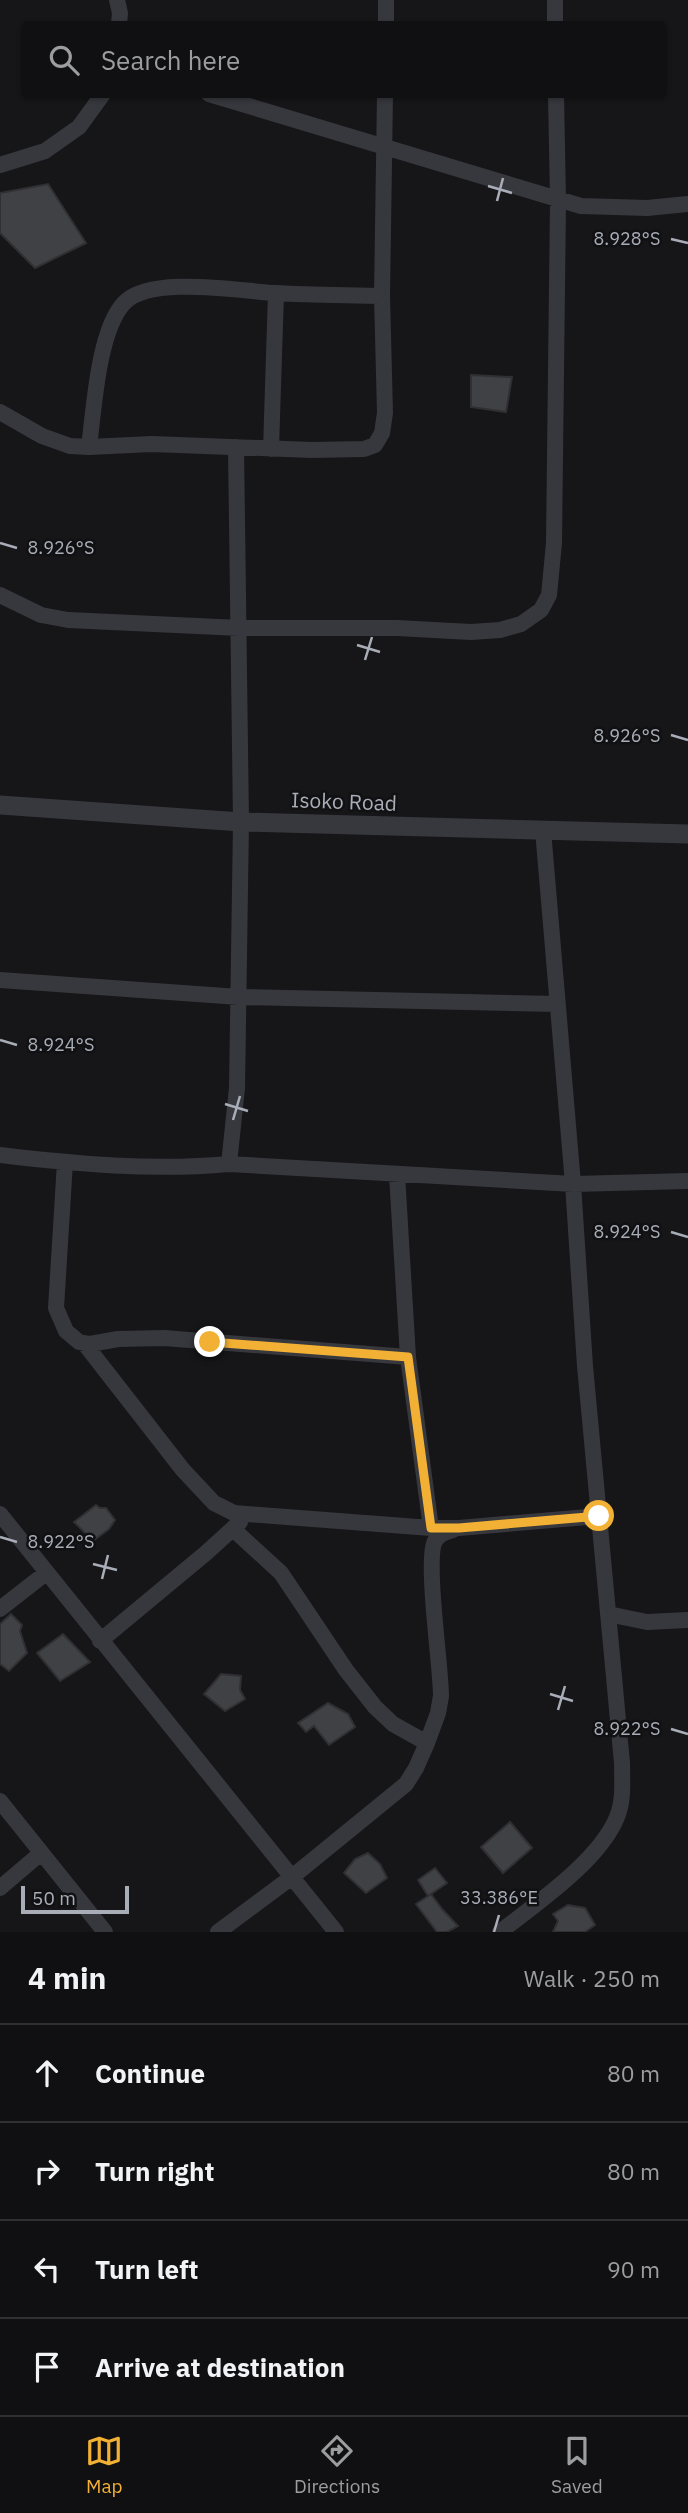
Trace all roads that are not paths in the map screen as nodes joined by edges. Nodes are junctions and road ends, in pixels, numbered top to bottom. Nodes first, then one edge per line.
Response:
1 (117, 0) edge
2 (386, 0) edge
3 (555, 0) edge
4 (119, 21) edge
5 (386, 21) edge
6 (555, 21) edge
7 (100, 98) edge
8 (221, 98) edge
9 (386, 98) edge
10 (556, 98) edge
11 (385, 148) junction
12 (0, 165) edge
13 (558, 201) junction
14 (688, 204) edge
15 (276, 293) junction
16 (383, 296) junction
17 (0, 412) edge
18 (89, 447) junction
19 (236, 447) junction
20 (271, 449) junction
21 (0, 595) edge
22 (240, 628) junction
23 (0, 805) edge
24 (241, 822) junction
25 (543, 830) junction
26 (688, 834) edge
27 (0, 980) edge
28 (239, 997) junction
29 (556, 1004) junction
30 (0, 1155) edge
31 (65, 1163) junction
32 (229, 1164) junction
33 (397, 1175) junction
34 (688, 1181) edge
35 (573, 1184) junction
36 (84, 1343) junction
37 (408, 1357) junction
38 (0, 1514) edge
39 (246, 1515) junction
40 (599, 1516) junction
41 (431, 1528) junction
42 (459, 1528) junction
43 (233, 1529) junction
44 (46, 1573) junction
45 (0, 1609) edge
46 (608, 1614) junction
47 (688, 1620) edge
48 (100, 1641) junction
49 (427, 1743) junction
50 (0, 1801) edge
51 (41, 1853) junction
52 (292, 1877) junction
53 (0, 1888) edge
54 (105, 1932) edge
55 (218, 1932) edge
56 (336, 1932) edge
57 (500, 1932) edge

1 - 4 street
2 - 5 street
3 - 6 street
7 - 12 street
8 - 11 street
9 - 11 street
10 - 13 street
11 - 13 street
11 - 16 street
13 - 14 street
13 - 22 street
15 - 16 street
15 - 18 street
15 - 20 street
16 - 20 street
17 - 18 street
18 - 19 street
19 - 20 street
19 - 22 street
21 - 22 street
22 - 24 street
23 - 24 street, Isoko Road
24 - 25 street, Isoko Road
24 - 28 street
25 - 26 street, Isoko Road
25 - 29 street
27 - 28 street
28 - 29 street
28 - 32 street
29 - 35 street
30 - 31 street
31 - 32 street
31 - 36 street
32 - 33 street
33 - 35 street
33 - 37 street
34 - 35 street
35 - 40 street
36 - 37 street
36 - 39 street
37 - 41 street
38 - 44 street
39 - 41 street
39 - 43 street
40 - 42 street
40 - 46 street
41 - 42 street
42 - 49 street
43 - 48 street
43 - 49 street
44 - 45 street
44 - 48 street
46 - 47 street
46 - 57 street
48 - 52 street
49 - 52 street
50 - 51 street
51 - 53 street
51 - 54 street
52 - 55 street
52 - 56 street

